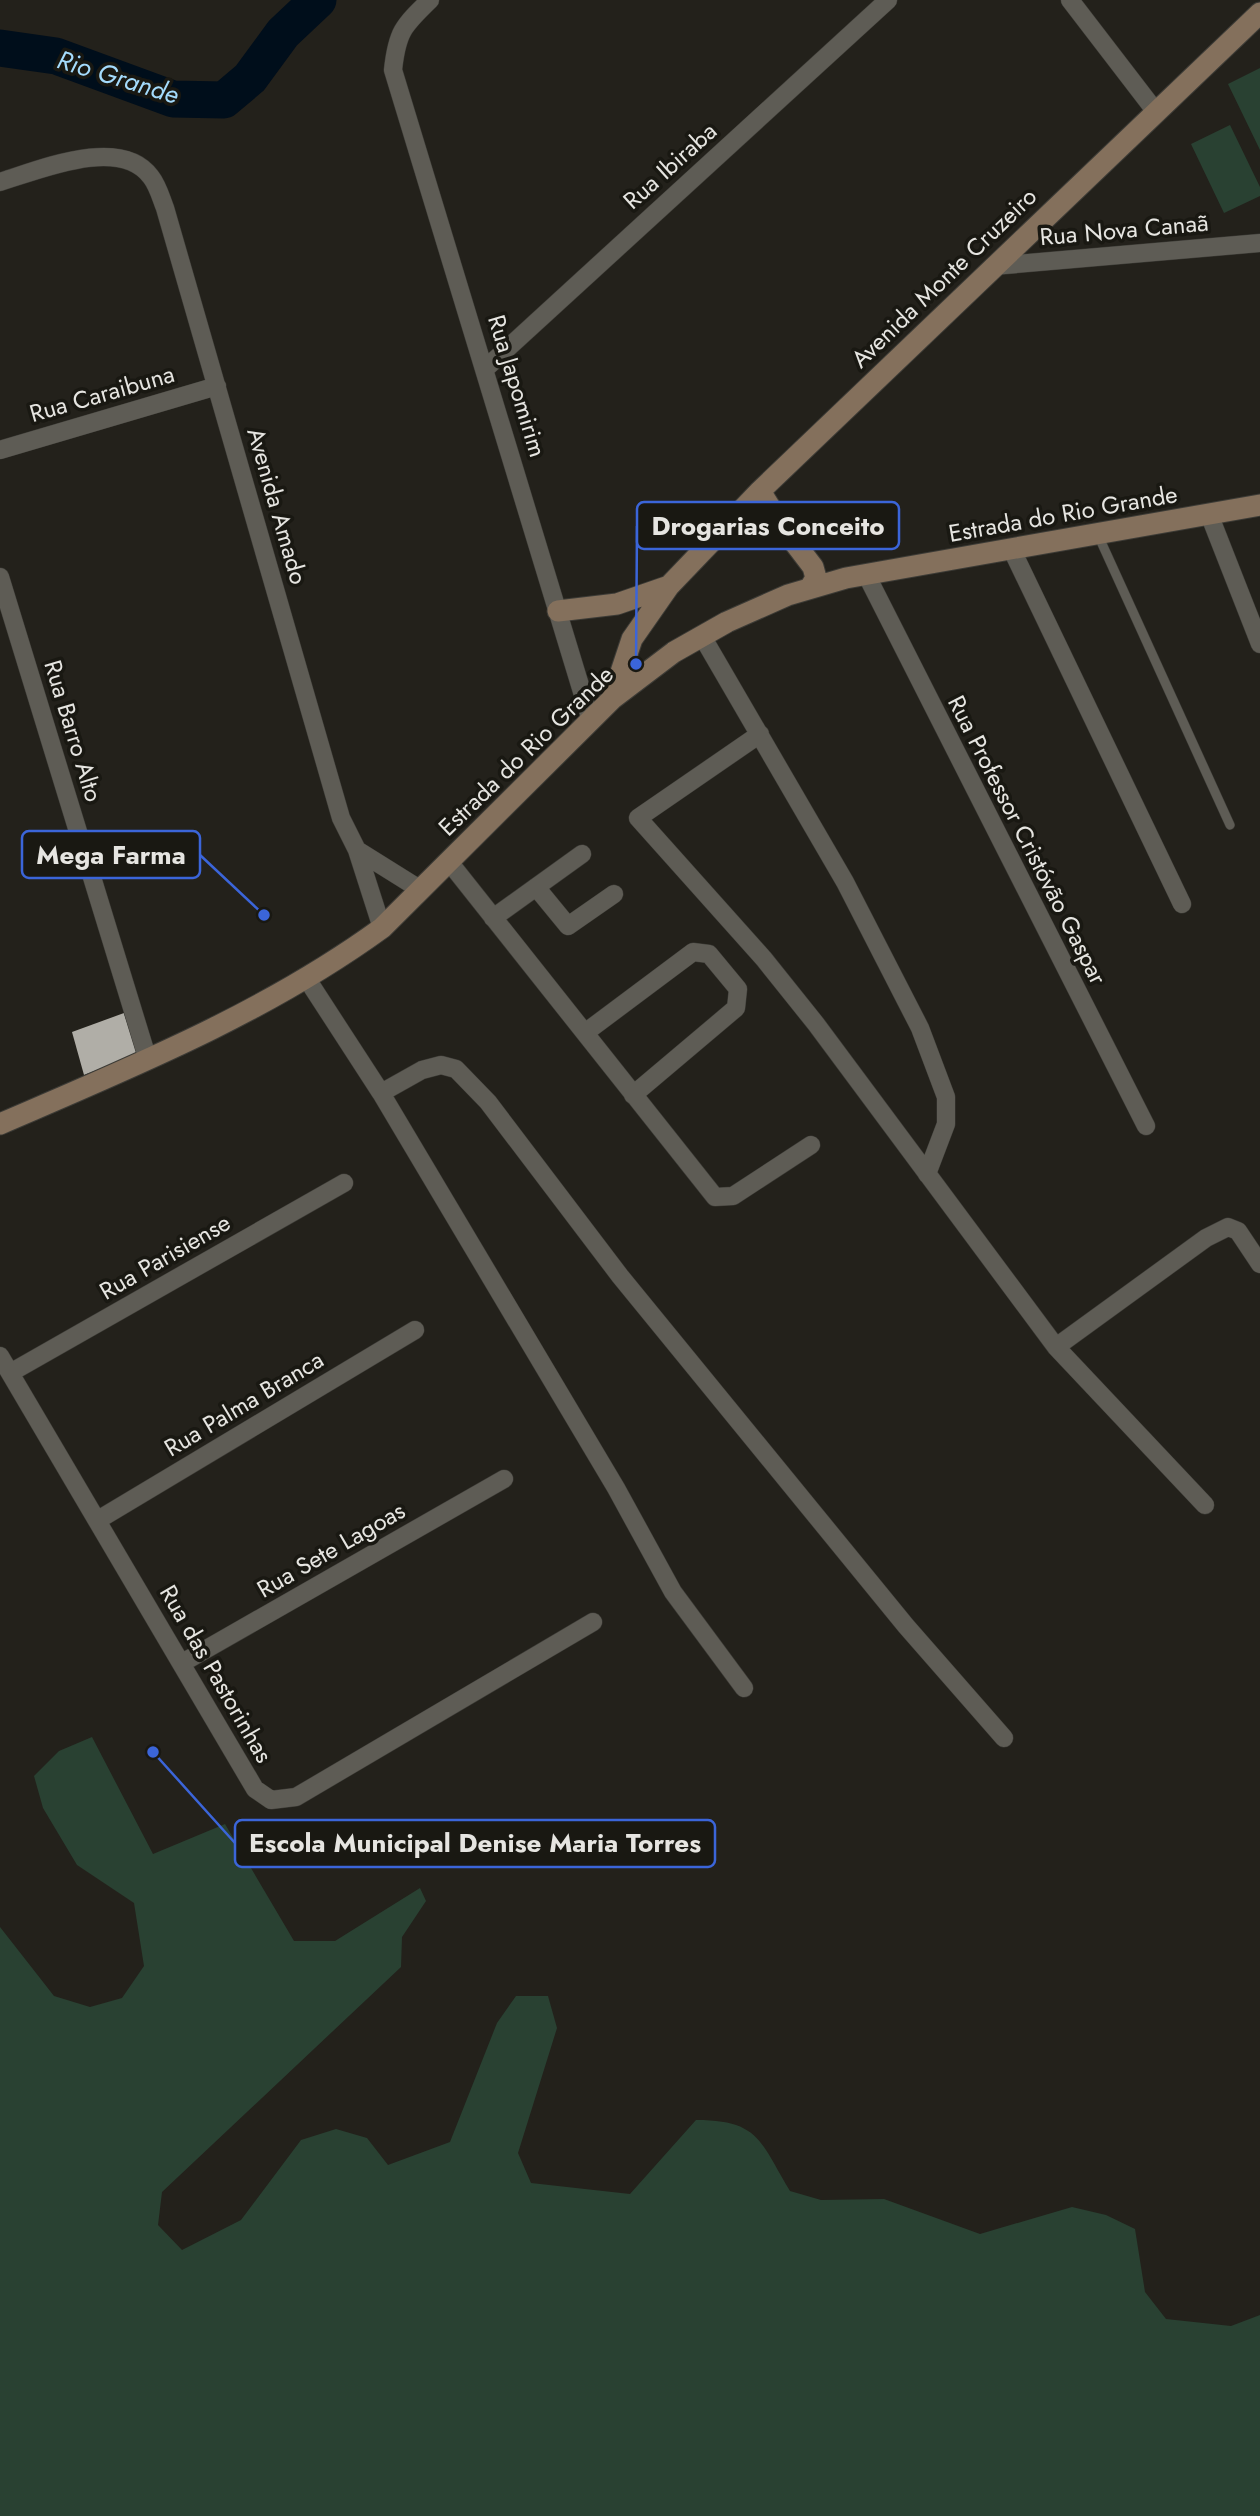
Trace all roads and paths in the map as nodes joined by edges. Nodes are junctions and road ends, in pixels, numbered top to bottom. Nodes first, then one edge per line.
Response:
1 (430, 0) edge
2 (888, 0) edge
3 (1070, 0) edge
4 (1260, 13) edge
5 (1156, 112) junction
6 (0, 182) edge
7 (1260, 243) edge
8 (993, 266) junction
9 (486, 368) junction
10 (218, 386) junction
11 (0, 450) edge
12 (760, 491) junction
13 (1260, 505) edge
14 (1209, 514) junction
15 (1097, 533) junction
16 (1012, 550) junction
17 (856, 576) junction
18 (0, 577) edge
19 (811, 578) junction
20 (669, 586) junction
21 (558, 611) junction
22 (702, 636) junction
23 (1260, 644) edge
24 (612, 699) junction
25 (590, 718) junction
26 (760, 734) junction
27 (1230, 825) dead end
28 (357, 850) junction
29 (582, 854) dead end
30 (450, 863) junction
31 (536, 887) junction
32 (421, 890) junction
33 (614, 894) dead end
34 (1182, 904) dead end
35 (493, 918) junction
36 (382, 928) junction
37 (307, 979) junction
38 (586, 1032) junction
39 (148, 1060) junction
40 (381, 1093) junction
41 (633, 1095) junction
42 (0, 1124) edge
43 (1146, 1126) dead end
44 (810, 1145) dead end
45 (927, 1174) junction
46 (344, 1183) dead end
47 (1260, 1264) edge
48 (415, 1330) dead end
49 (1056, 1347) junction
50 (0, 1356) edge
51 (10, 1373) junction
52 (504, 1479) dead end
53 (1205, 1506) dead end
54 (98, 1520) junction
55 (593, 1622) dead end
56 (182, 1663) junction
57 (744, 1688) dead end
58 (1004, 1738) dead end

1 - 9 street, Rua Japomirim
2 - 9 street, Rua Ibiraba
3 - 5 street
4 - 5 street, Avenida Monte Cruzeiro
5 - 8 street, Avenida Monte Cruzeiro
6 - 10 street, Avenida Amado
7 - 8 street, Rua Nova Canaã
8 - 12 street, Avenida Monte Cruzeiro
9 - 21 street, Rua Japomirim
10 - 11 street, Rua Caraibuna
10 - 28 street, Avenida Amado
12 - 19 street
12 - 20 street, Avenida Monte Cruzeiro
13 - 14 street, Estrada do Rio Grande
14 - 15 street, Estrada do Rio Grande
14 - 23 street
15 - 16 street, Estrada do Rio Grande
15 - 27 lane
16 - 17 street, Estrada do Rio Grande
16 - 34 street
17 - 19 street
17 - 43 street, Rua Professor Cristóvão Gaspar
18 - 39 street, Rua Barro Alto
19 - 22 street, Estrada do Rio Grande
20 - 21 street, Avenida Monte Cruzeiro
20 - 24 street, Avenida Monte Cruzeiro
21 - 25 street, Rua Japomirim
22 - 24 street, Estrada do Rio Grande
22 - 26 street
24 - 25 street, Estrada do Rio Grande
25 - 30 street, Estrada do Rio Grande
26 - 45 street
26 - 45 street
28 - 32 street
28 - 36 street, Avenida Amado
29 - 31 street
30 - 32 street, Estrada do Rio Grande
30 - 35 street
31 - 33 street
31 - 35 street
32 - 36 street, Estrada do Rio Grande
35 - 38 street
36 - 37 street, Estrada do Rio Grande
37 - 39 street, Estrada do Rio Grande
37 - 40 street
38 - 41 street
38 - 41 street
39 - 42 street, Estrada do Rio Grande
40 - 57 street
40 - 58 street
41 - 44 street
45 - 49 street
46 - 51 street, Rua Parisiense
47 - 49 street
48 - 54 street, Rua Palma Branca
49 - 53 street
50 - 51 street, Rua das Pastorinhas
51 - 54 street, Rua das Pastorinhas
52 - 56 street, Rua Sete Lagoas
54 - 56 street, Rua das Pastorinhas
55 - 56 street, Rua das Pastorinhas

